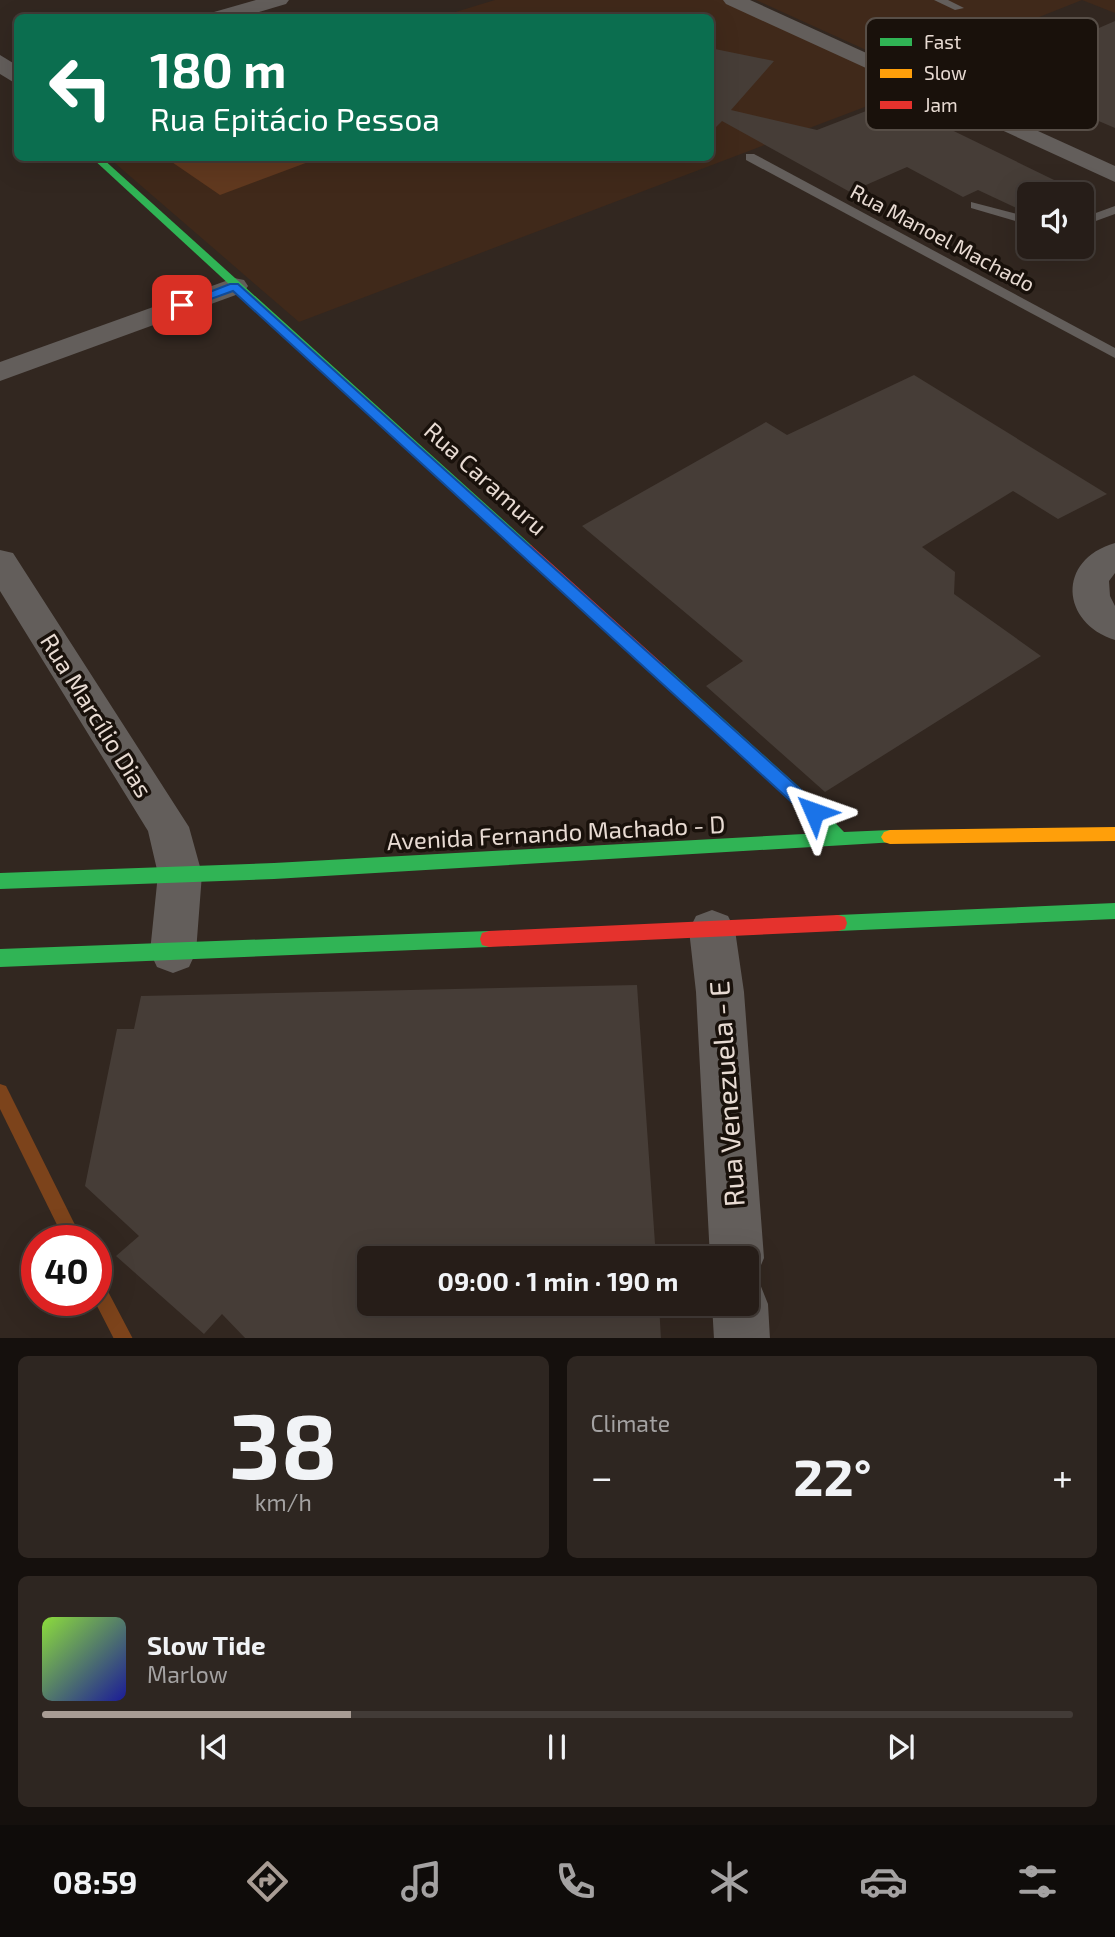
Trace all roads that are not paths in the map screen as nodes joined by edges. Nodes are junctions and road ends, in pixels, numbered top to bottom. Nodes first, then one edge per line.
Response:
1 (279, 0) edge
2 (733, 0) edge
3 (939, 0) edge
4 (959, 8) dead end
5 (234, 10) edge
6 (866, 61) edge
7 (1017, 130) edge
8 (750, 157) dead end
9 (100, 161) edge
10 (1115, 175) edge
11 (976, 205) dead end
12 (1115, 210) edge
13 (1017, 217) edge
14 (1094, 218) edge
15 (234, 286) junction
16 (1115, 354) edge
17 (0, 372) edge
18 (0, 562) edge
19 (1103, 563) edge
20 (1115, 626) edge
21 (1115, 834) edge
22 (838, 838) junction
23 (180, 874) junction
24 (0, 881) edge
25 (1115, 911) edge
26 (712, 930) junction
27 (173, 952) junction
28 (0, 958) edge
29 (736, 1246) edge
30 (741, 1316) edge
31 (742, 1338) edge

1 - 5 street
2 - 6 street
3 - 4 lane
7 - 10 street
8 - 16 lane, Rua Manoel Machado
9 - 15 main road, Rua Caramuru
11 - 13 lane
12 - 14 lane
15 - 17 street
15 - 22 main road, Rua Caramuru
18 - 23 street, Rua Marcílio Dias
19 - 20 street
21 - 22 main road, Avenida Fernando Machado - D
22 - 23 main road, Avenida Fernando Machado - D
23 - 24 main road, Avenida Fernando Machado - D
23 - 27 street, Rua Marcílio Dias
25 - 26 main road
26 - 27 main road
26 - 29 street, Rua Venezuela - E
27 - 28 main road
30 - 31 street

